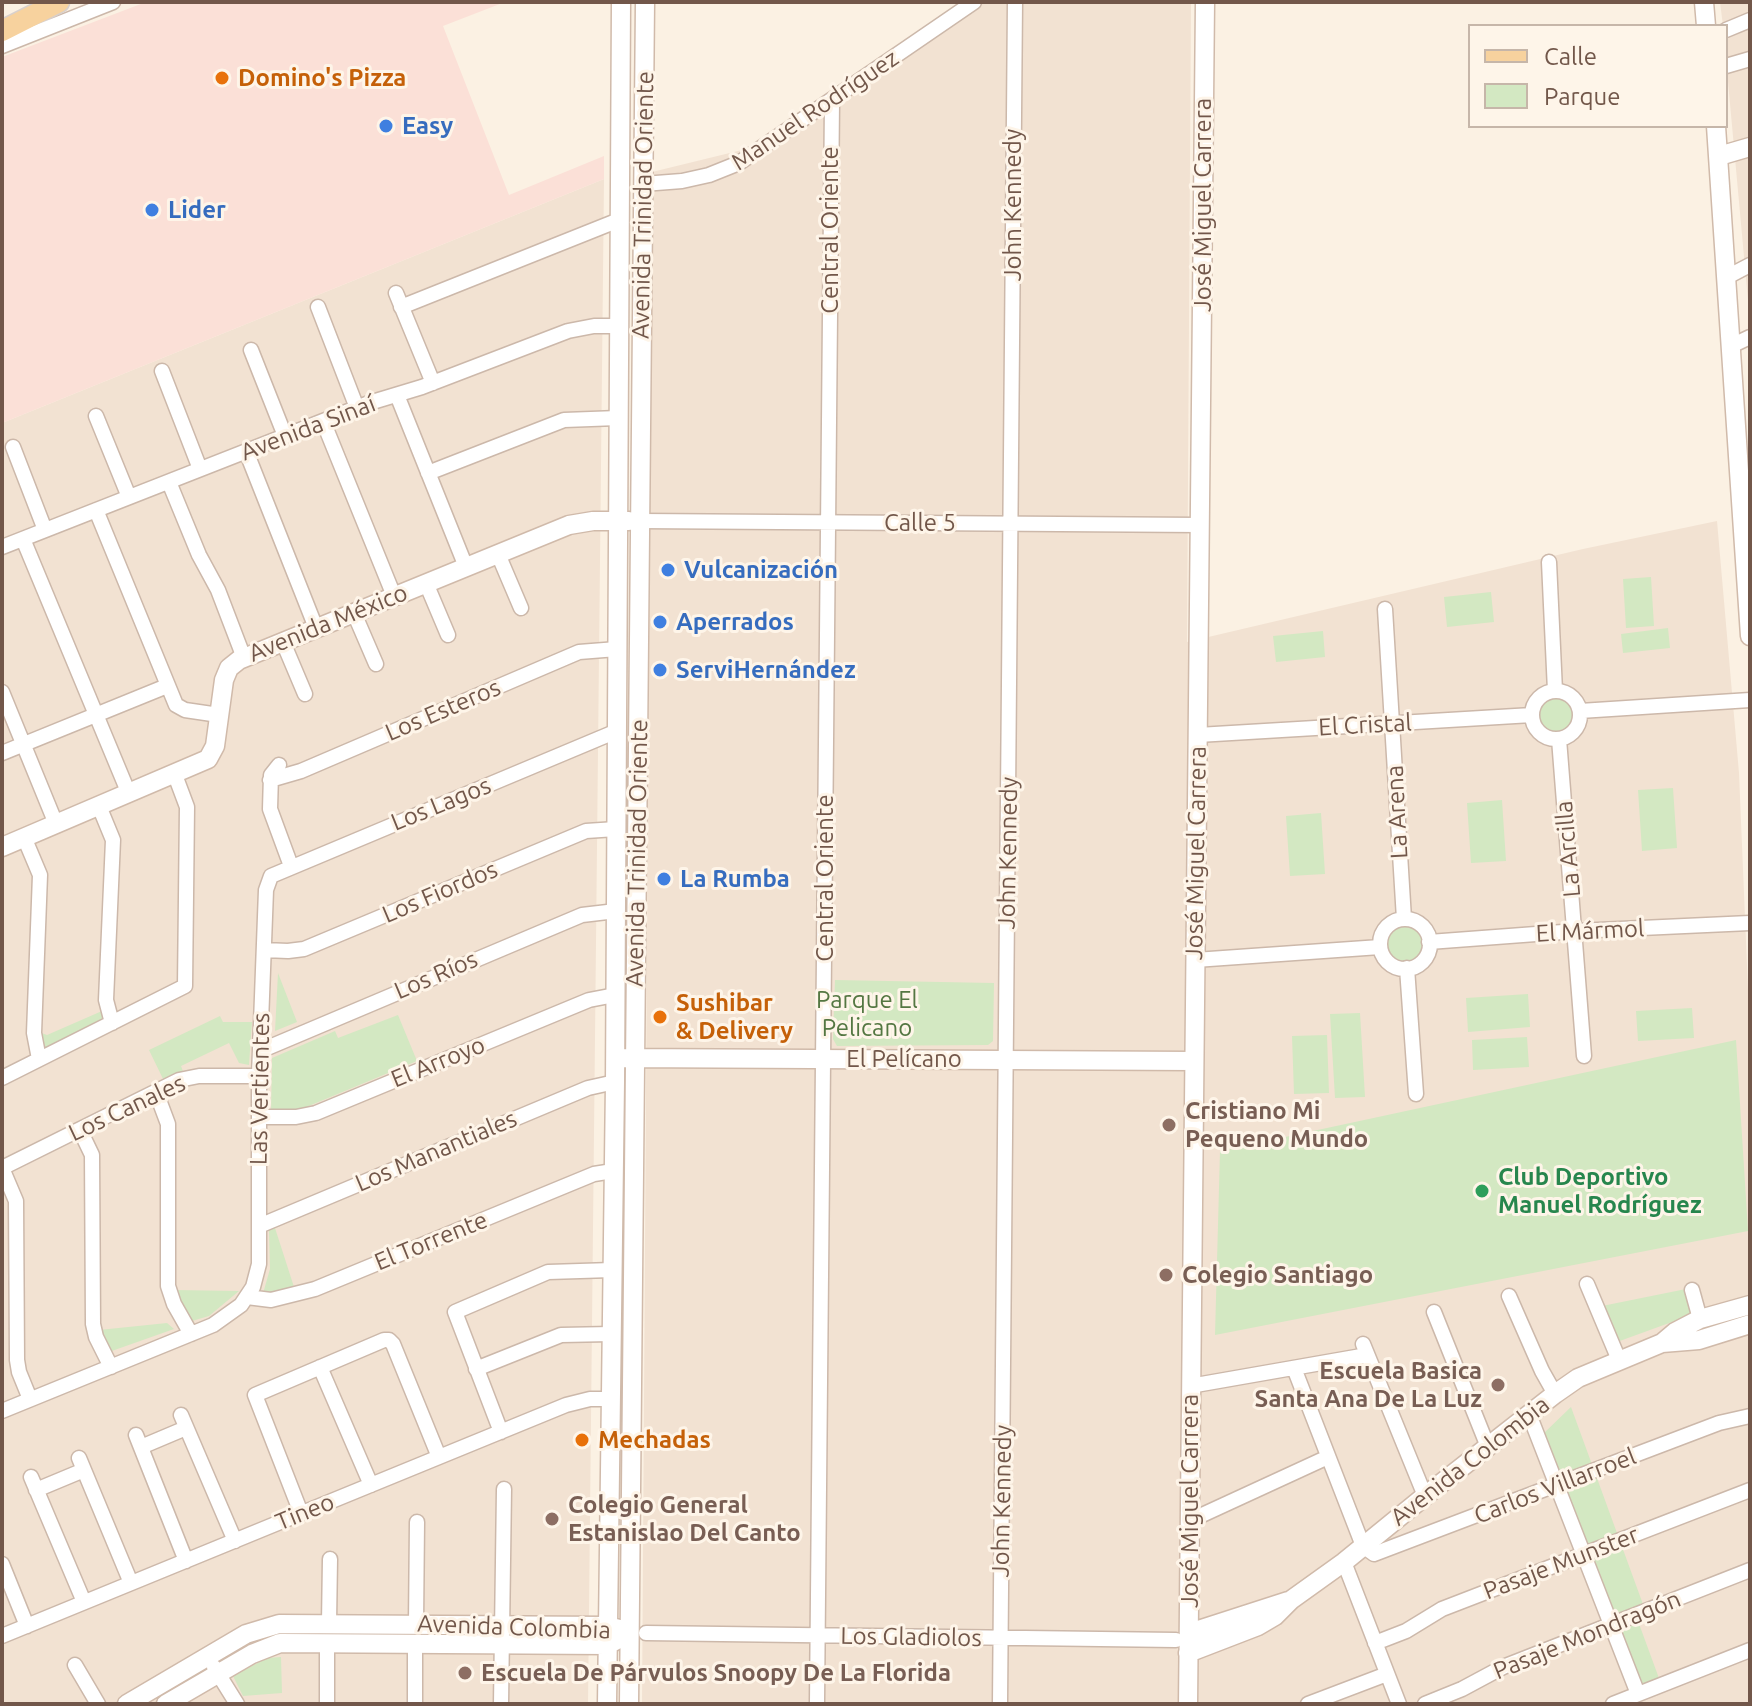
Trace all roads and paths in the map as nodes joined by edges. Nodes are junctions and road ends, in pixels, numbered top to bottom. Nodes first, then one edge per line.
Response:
1 (59, 2) edge
2 (113, 2) edge
3 (621, 2) edge
4 (645, 2) edge
5 (974, 2) edge
6 (1015, 2) edge
7 (1205, 2) edge
8 (1704, 2) edge
9 (1750, 20) edge
10 (1706, 24) edge
11 (1728, 29) edge
12 (2, 31) edge
13 (2, 46) edge
14 (1750, 59) edge
15 (1728, 65) edge
16 (832, 101) junction
17 (1716, 128) edge
18 (1750, 147) edge
19 (1719, 156) junction
20 (643, 184) junction
21 (619, 220) junction
22 (1750, 265) edge
23 (1727, 277) junction
24 (318, 307) dead end
25 (619, 326) junction
26 (1750, 337) edge
27 (1731, 346) junction
28 (251, 350) dead end
29 (162, 371) dead end
30 (433, 383) junction
31 (397, 395) junction
32 (357, 408) junction
33 (1743, 410) edge
34 (96, 416) dead end
35 (618, 418) junction
36 (323, 421) junction
37 (285, 436) junction
38 (13, 447) dead end
39 (246, 451) junction
40 (200, 469) junction
41 (428, 473) junction
42 (169, 482) junction
43 (1745, 485) edge
44 (129, 497) junction
45 (96, 510) junction
46 (618, 521) junction
47 (640, 521) junction
48 (828, 522) junction
49 (1011, 524) junction
50 (1200, 525) junction
51 (45, 530) junction
52 (23, 539) junction
53 (2, 547) edge
54 (498, 554) junction
55 (1549, 562) dead end
56 (466, 567) junction
57 (426, 583) junction
58 (394, 596) junction
59 (1749, 604) edge
60 (521, 608) dead end
61 (1385, 609) dead end
62 (354, 613) junction
63 (316, 628) junction
64 (448, 635) dead end
65 (1750, 636) edge
66 (283, 642) junction
67 (617, 649) junction
68 (244, 658) junction
69 (376, 664) dead end
70 (167, 686) junction
71 (1555, 691) junction
72 (2, 692) edge
73 (305, 694) dead end
74 (1750, 700) edge
75 (1580, 711) junction
76 (96, 715) junction
77 (219, 715) junction
78 (1532, 715) junction
79 (1392, 723) junction
80 (617, 731) junction
81 (1198, 735) junction
82 (1559, 739) junction
83 (23, 745) junction
84 (2, 753) edge
85 (279, 765) dead end
86 (175, 775) junction
87 (270, 780) junction
88 (129, 794) junction
89 (99, 806) junction
90 (56, 824) junction
91 (616, 829) junction
92 (24, 837) junction
93 (2, 847) edge
94 (291, 866) junction
95 (268, 880) joint
96 (616, 911) junction
97 (1404, 919) junction
98 (1750, 923) edge
99 (1576, 931) junction
100 (1429, 942) junction
101 (1380, 947) junction
102 (264, 950) junction
103 (1195, 960) junction
104 (1407, 968) junction
105 (615, 995) junction
106 (112, 1023) junction
107 (260, 1051) junction
108 (1584, 1056) dead end
109 (615, 1058) junction
110 (635, 1058) junction
111 (39, 1059) junction
112 (823, 1059) junction
113 (1006, 1060) junction
114 (1193, 1061) junction
115 (259, 1076) junction
116 (2, 1078) edge
117 (615, 1082) junction
118 (156, 1092) junction
119 (1416, 1094) dead end
120 (259, 1117) junction
121 (80, 1130) junction
122 (2, 1168) edge
123 (613, 1171) junction
124 (259, 1226) junction
125 (612, 1270) junction
126 (1587, 1284) dead end
127 (1692, 1290) dead end
128 (1509, 1296) dead end
129 (247, 1297) junction
130 (1750, 1305) edge
131 (1434, 1312) dead end
132 (1700, 1319) junction
133 (1750, 1324) edge
134 (191, 1334) junction
135 (611, 1334) junction
136 (1662, 1343) junction
137 (1619, 1360) junction
138 (111, 1367) junction
139 (320, 1367) junction
140 (1294, 1368) junction
141 (476, 1369) junction
142 (1190, 1386) junction
143 (1555, 1394) junction
144 (30, 1399) junction
145 (610, 1399) junction
146 (2, 1411) edge
147 (1529, 1414) junction
148 (1750, 1416) edge
149 (501, 1432) junction
150 (1488, 1447) junction
151 (439, 1457) junction
152 (1328, 1457) junction
153 (371, 1485) junction
154 (1557, 1485) junction
155 (504, 1489) dead end
156 (1750, 1490) edge
157 (1425, 1496) junction
158 (301, 1513) junction
159 (1189, 1521) junction
160 (417, 1522) dead end
161 (235, 1541) junction
162 (1363, 1546) junction
163 (1584, 1554) junction
164 (330, 1559) dead end
165 (186, 1561) junction
166 (1344, 1562) junction
167 (2, 1564) edge
168 (1750, 1570) edge
169 (131, 1583) junction
170 (84, 1602) junction
171 (329, 1623) junction
172 (416, 1624) junction
173 (503, 1624) junction
174 (1611, 1625) junction
175 (27, 1626) junction
176 (638, 1633) junction
177 (608, 1635) junction
178 (818, 1635) junction
179 (2, 1636) edge
180 (1000, 1638) junction
181 (1184, 1642) junction
182 (327, 1643) junction
183 (415, 1643) junction
184 (1375, 1643) junction
185 (502, 1644) junction
186 (1750, 1650) edge
187 (208, 1656) junction
188 (75, 1665) dead end
189 (219, 1673) junction
190 (1387, 1674) junction
191 (1638, 1694) junction
192 (98, 1704) edge
193 (127, 1704) edge
194 (166, 1704) edge
195 (237, 1704) edge
196 (327, 1704) edge
197 (415, 1704) edge
198 (501, 1704) edge
199 (607, 1704) edge
200 (629, 1704) edge
201 (817, 1704) edge
202 (1000, 1704) edge
203 (1188, 1704) edge
204 (1308, 1704) edge
205 (1399, 1704) edge
206 (1425, 1704) edge
207 (1613, 1704) edge

1 - 12 main road
2 - 13 street
3 - 21 main road, Avenida Trinidad Oriente
4 - 20 main road, Avenida Trinidad Oriente
5 - 16 street, Manuel Rodríguez
6 - 49 street, John Kennedy
7 - 50 main road, José Miguel Carrera
8 - 10 main road
9 - 11 street
14 - 15 street
16 - 20 street, Manuel Rodríguez
16 - 48 street, Central Oriente
17 - 19 main road
18 - 19 main road
19 - 23 main road
20 - 47 main road, Avenida Trinidad Oriente
21 - 25 main road, Avenida Trinidad Oriente
21 - 30 street
22 - 23 street
23 - 27 main road
24 - 32 street
25 - 30 street, Avenida Sinaí
25 - 35 main road, Avenida Trinidad Oriente
26 - 27 street
27 - 33 main road
28 - 37 street
29 - 40 street
30 - 31 street, Avenida Sinaí
31 - 32 street, Avenida Sinaí
31 - 41 street
32 - 36 street, Avenida Sinaí
33 - 43 main road
34 - 44 street
35 - 41 street
35 - 46 main road, Avenida Trinidad Oriente
36 - 37 street, Avenida Sinaí
36 - 58 street
37 - 39 street, Avenida Sinaí
38 - 51 street
39 - 40 street, Avenida Sinaí
39 - 63 street
40 - 42 street, Avenida Sinaí
41 - 56 street
42 - 44 street, Avenida Sinaí
42 - 68 street
43 - 59 main road
44 - 45 street, Avenida Sinaí
45 - 51 street, Avenida Sinaí
45 - 70 street
46 - 47 main road, Avenida México
46 - 54 main road, Avenida México
46 - 67 main road, Avenida Trinidad Oriente
47 - 48 street, Calle 5
47 - 110 main road, Avenida Trinidad Oriente
48 - 49 street, Calle 5
48 - 112 street, Central Oriente
49 - 50 street, Calle 5
49 - 113 street, John Kennedy
50 - 81 main road, José Miguel Carrera
51 - 52 street, Avenida Sinaí
52 - 53 street, Avenida Sinaí
52 - 76 street
54 - 56 main road, Avenida México
54 - 60 street
55 - 71 street
56 - 57 main road, Avenida México
57 - 58 main road, Avenida México
57 - 64 street
58 - 62 main road, Avenida México
59 - 65 main road
61 - 79 street, La Arena
62 - 63 main road, Avenida México
62 - 69 street
63 - 66 main road, Avenida México
66 - 68 main road, Avenida México
66 - 73 street
67 - 80 main road, Avenida Trinidad Oriente
67 - 87 street, Los Esteros
68 - 77 main road, Avenida México
70 - 76 street
70 - 77 street
71 - 75 street
71 - 78 street
72 - 83 street
74 - 75 street
75 - 82 street
76 - 83 street
76 - 88 street
77 - 86 main road, Avenida México
78 - 79 street, El Cristal
78 - 82 street
79 - 81 street, El Cristal
79 - 97 street, La Arena
80 - 91 main road, Avenida Trinidad Oriente
80 - 94 street, Los Lagos
81 - 103 main road, José Miguel Carrera
82 - 99 street, La Arcilla
83 - 84 street
83 - 90 street
85 - 87 street
86 - 88 main road, Avenida México
86 - 106 street
87 - 94 street
88 - 89 main road, Avenida México
89 - 90 main road, Avenida México
89 - 106 street
90 - 92 main road, Avenida México
91 - 96 main road, Avenida Trinidad Oriente
91 - 102 street, Los Fiordos
92 - 93 main road, Avenida México
92 - 111 street
94 - 95 street, Los Lagos
95 - 102 street, Las Vertientes
96 - 105 main road, Avenida Trinidad Oriente
96 - 107 street, Los Ríos
97 - 100 street
97 - 101 street
98 - 99 street, El Mármol
99 - 100 street, El Mármol
99 - 108 street, La Arcilla
100 - 104 street
101 - 103 street
101 - 104 street
102 - 107 street, Las Vertientes
103 - 114 main road, José Miguel Carrera
104 - 119 street
105 - 109 main road, Avenida Trinidad Oriente
105 - 120 street, El Arroyo
106 - 111 street
107 - 115 street, Las Vertientes
109 - 110 main road, El Pelícano
109 - 117 main road, Avenida Trinidad Oriente
110 - 112 main road, El Pelícano
110 - 176 main road, Avenida Trinidad Oriente
111 - 116 street
112 - 113 main road, El Pelícano
112 - 178 street, Central Oriente
113 - 114 main road, El Pelícano
113 - 180 street, John Kennedy
114 - 142 main road, José Miguel Carrera
115 - 118 street, Los Canales
115 - 120 street, Las Vertientes
117 - 123 main road, Avenida Trinidad Oriente
117 - 124 street, Los Manantiales
118 - 121 street, Los Canales
118 - 134 street
120 - 124 street, Las Vertientes
121 - 122 street, Los Canales
121 - 138 street
122 - 144 street
123 - 125 main road, Avenida Trinidad Oriente
123 - 129 street, El Torrente
124 - 129 street, Las Vertientes
125 - 135 main road, Avenida Trinidad Oriente
125 - 141 street
126 - 137 street
127 - 132 street
128 - 143 street
129 - 134 street
130 - 132 main road, Avenida Colombia
131 - 150 street
132 - 136 main road, Avenida Colombia
133 - 136 main road, Avenida Colombia
134 - 138 street
135 - 141 street
135 - 145 main road, Avenida Trinidad Oriente
136 - 137 main road, Avenida Colombia
137 - 143 main road, Avenida Colombia
138 - 144 street
139 - 151 street
139 - 153 street
139 - 158 street
140 - 142 street
140 - 152 street
140 - 157 street
141 - 149 street
142 - 159 main road, José Miguel Carrera
143 - 147 main road, Avenida Colombia
144 - 146 street
145 - 149 street, Tineo
145 - 177 main road, Avenida Trinidad Oriente
147 - 150 main road, Avenida Colombia
147 - 154 street
148 - 154 street, Carlos Villarroel
149 - 151 street, Tineo
150 - 157 main road, Avenida Colombia
151 - 153 street, Tineo
152 - 159 street
152 - 162 street
153 - 158 street, Tineo
154 - 162 street, Carlos Villarroel
154 - 163 street
155 - 173 street
156 - 163 street, Pasaje Munster
157 - 162 main road, Avenida Colombia
158 - 161 street, Tineo
159 - 181 main road, José Miguel Carrera
160 - 172 street
161 - 165 street, Tineo
161 - 165 street
162 - 166 main road, Avenida Colombia
163 - 174 street
163 - 184 street, Pasaje Munster
164 - 171 street
165 - 169 street, Tineo
166 - 181 main road, Avenida Colombia
166 - 184 street
167 - 175 street
168 - 174 street, Pasaje Mondragón
169 - 170 street, Tineo
169 - 170 street
170 - 175 street, Tineo
171 - 172 main road, Avenida Colombia
171 - 187 main road, Avenida Colombia
172 - 173 main road, Avenida Colombia
173 - 177 main road, Avenida Colombia
173 - 185 street
174 - 191 street
174 - 206 street, Pasaje Mondragón
175 - 179 street, Tineo
176 - 177 main road, Avenida Colombia
176 - 178 street, Los Gladiolos
176 - 200 main road, Avenida Trinidad Oriente
177 - 185 main road, Avenida Colombia
177 - 199 main road, Avenida Trinidad Oriente
178 - 180 street, Los Gladiolos
178 - 201 street, Central Oriente
180 - 181 street, Los Gladiolos
180 - 202 street, John Kennedy
181 - 203 main road, José Miguel Carrera
182 - 183 main road, Avenida Colombia
182 - 189 main road, Avenida Colombia
182 - 196 street
183 - 185 main road, Avenida Colombia
183 - 197 street
184 - 190 street
185 - 198 street
186 - 191 street
187 - 189 street
187 - 193 main road, Avenida Colombia
188 - 192 street
189 - 194 main road, Avenida Colombia
189 - 195 street
190 - 204 street
190 - 205 street
191 - 207 street

